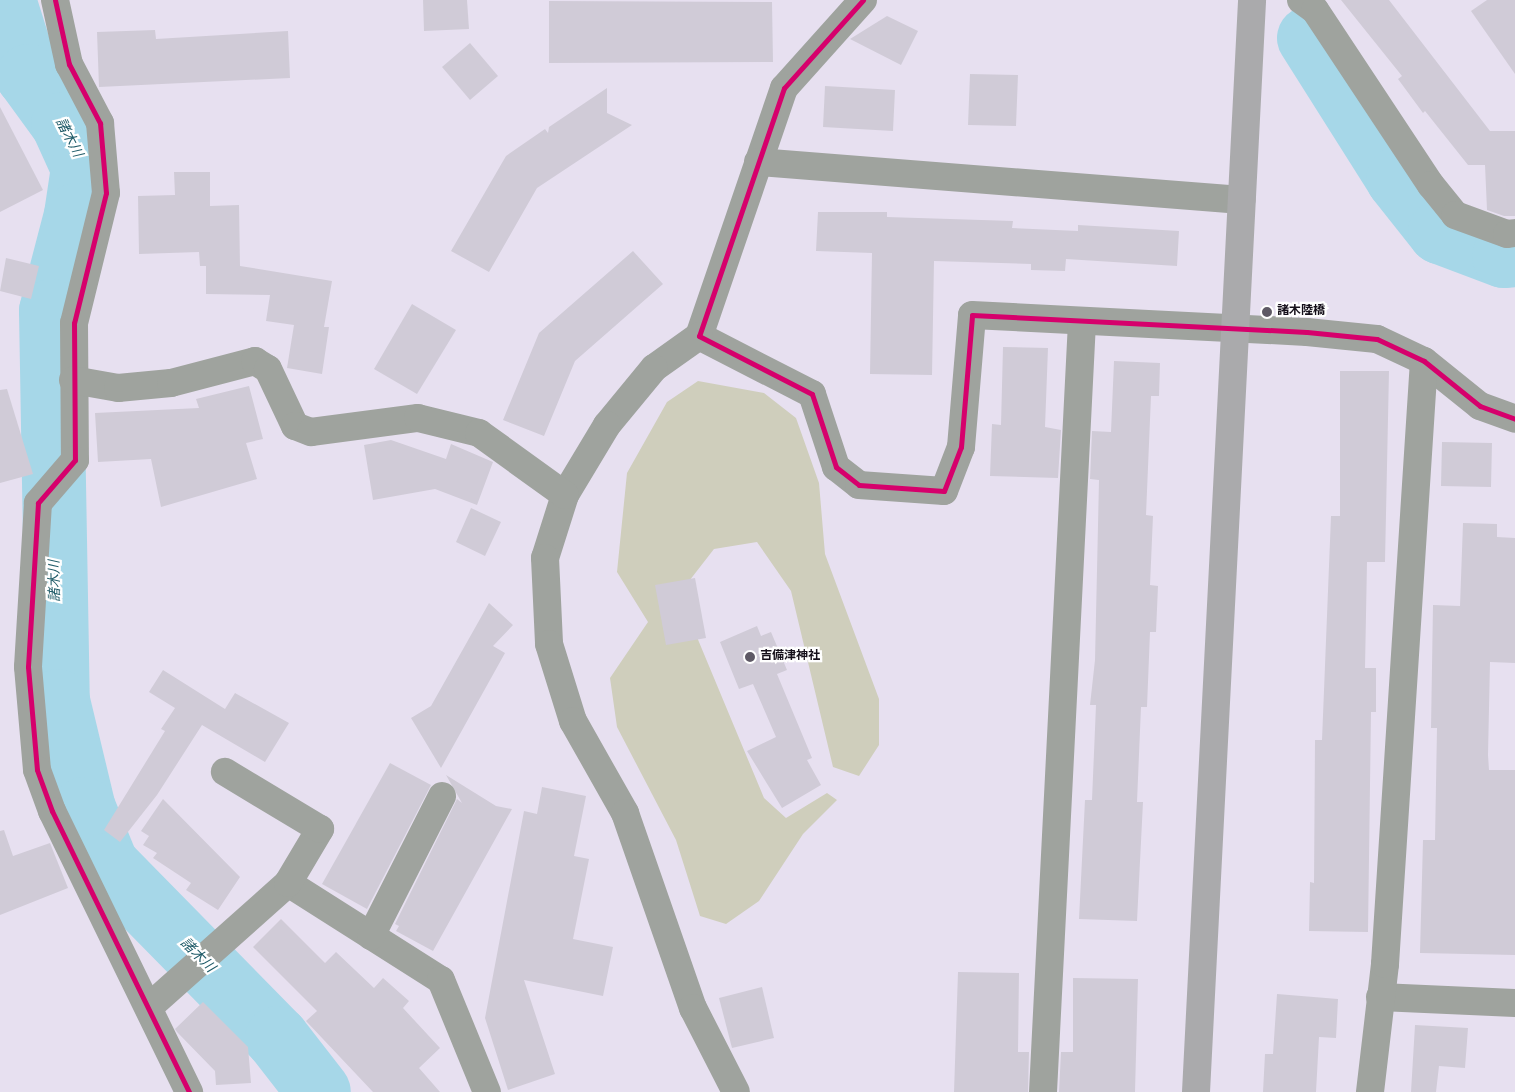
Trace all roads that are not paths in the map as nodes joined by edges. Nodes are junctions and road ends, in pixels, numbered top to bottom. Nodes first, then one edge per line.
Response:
1 (55, 0) edge
2 (863, 0) edge
3 (1252, 0) edge
4 (1301, 0) edge
5 (758, 162) junction
6 (1242, 200) junction
7 (1515, 233) edge
8 (1082, 323) junction
9 (699, 336) junction
10 (1424, 361) junction
11 (73, 380) junction
12 (1515, 419) edge
13 (565, 495) junction
14 (225, 772) dead end
15 (442, 796) dead end
16 (288, 883) junction
17 (372, 936) junction
18 (1380, 996) junction
19 (1515, 1003) edge
20 (149, 1007) junction
21 (189, 1092) edge
22 (487, 1092) edge
23 (736, 1092) edge
24 (1043, 1092) edge
25 (1196, 1092) edge
26 (1370, 1092) edge

1 - 11 street
2 - 5 street
3 - 6 street
4 - 7 street
5 - 6 street
5 - 9 street
6 - 25 street
8 - 9 street
8 - 10 street
8 - 24 street
9 - 13 street
10 - 12 street
10 - 18 street
11 - 13 street
11 - 20 street
13 - 23 street
14 - 16 street
15 - 17 street
16 - 17 street
16 - 20 street
17 - 22 street
18 - 19 street
18 - 26 street
20 - 21 street

